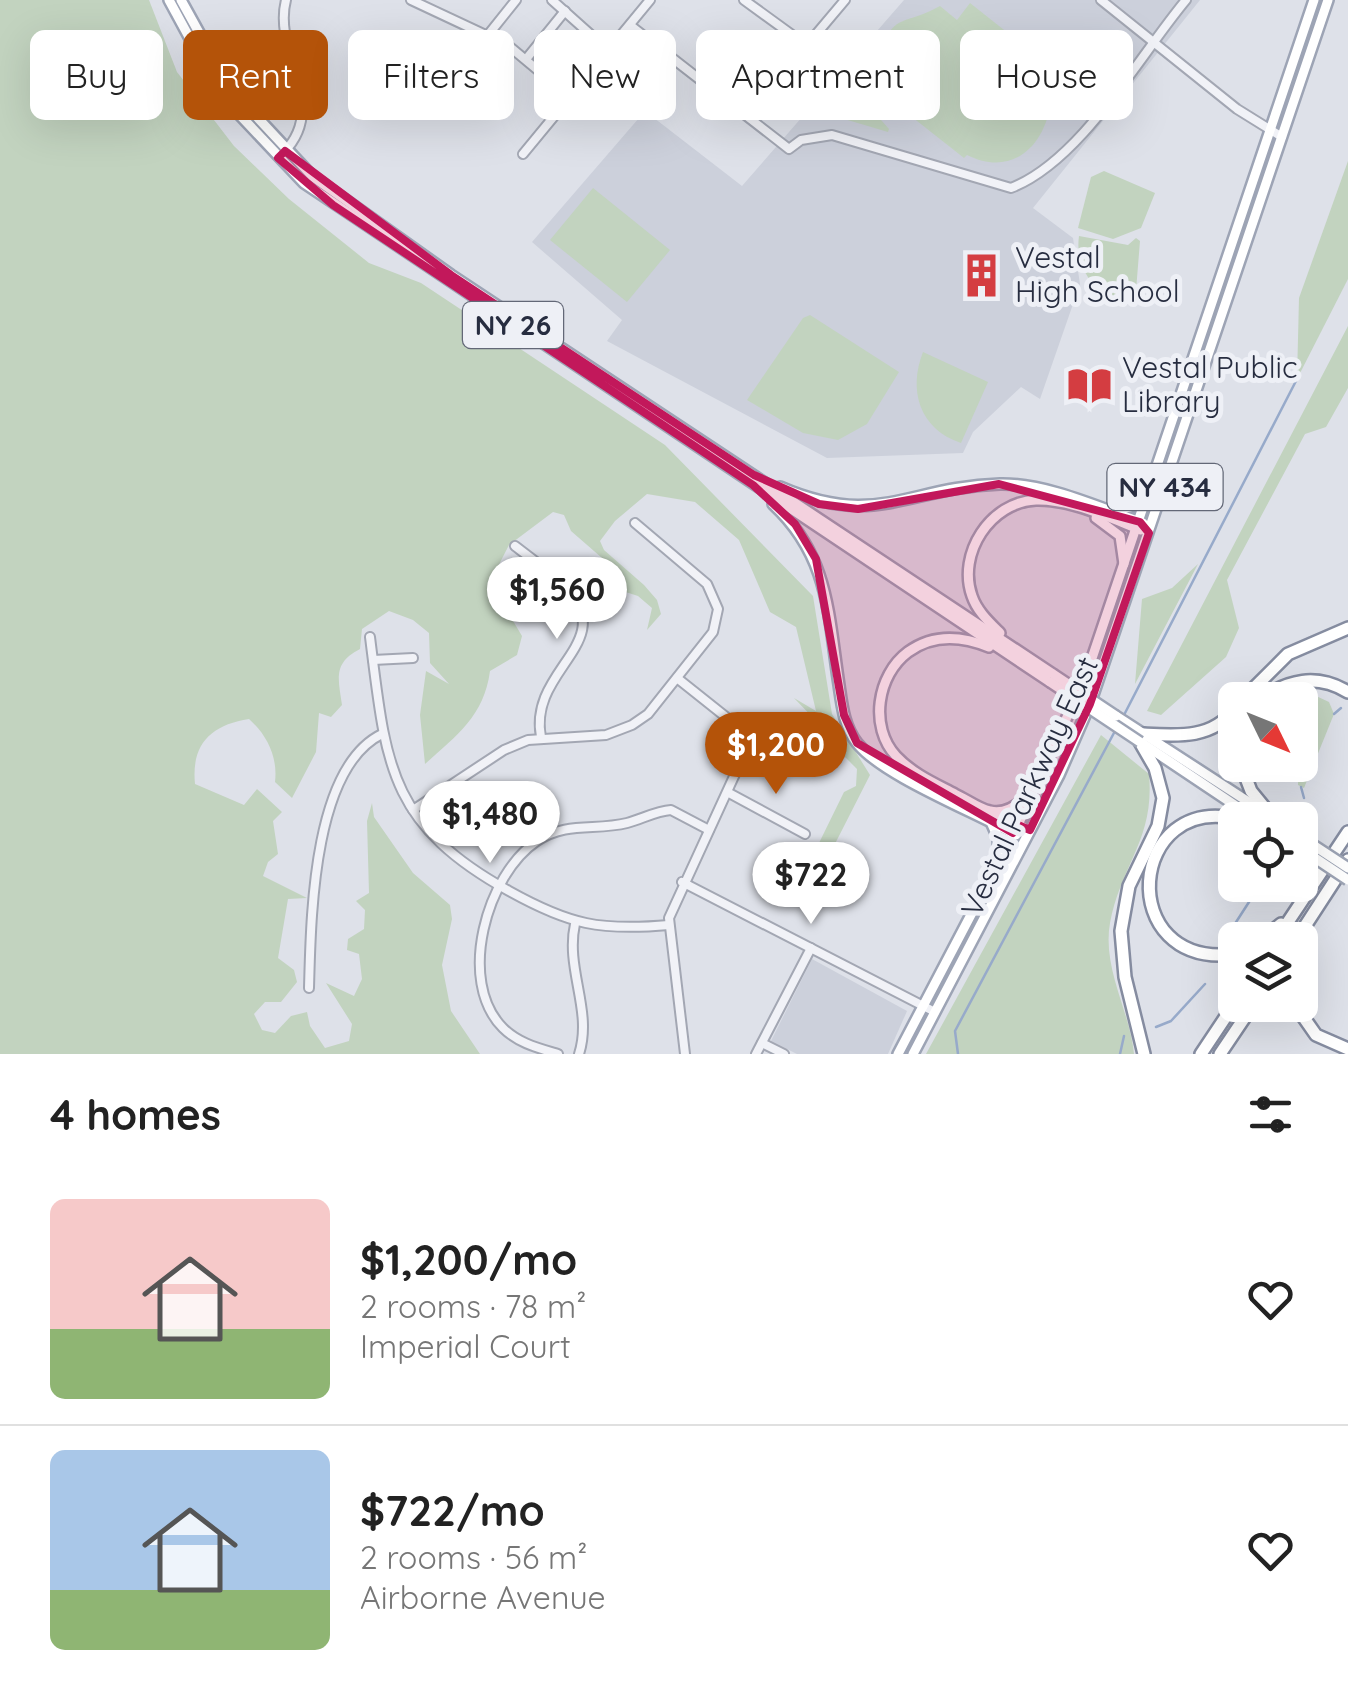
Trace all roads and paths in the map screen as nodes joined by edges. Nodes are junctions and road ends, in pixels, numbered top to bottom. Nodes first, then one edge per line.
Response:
1 (169, 0) edge
2 (181, 0) edge
3 (286, 0) edge
4 (410, 0) edge
5 (516, 0) edge
6 (552, 0) edge
7 (650, 0) edge
8 (744, 0) edge
9 (845, 0) edge
10 (1101, 0) edge
11 (1186, 0) edge
12 (1314, 0) edge
13 (1328, 0) edge
14 (565, 11) junction
15 (630, 26) junction
16 (477, 30) edge
17 (492, 30) edge
18 (586, 30) edge
19 (627, 30) edge
20 (785, 30) edge
21 (819, 30) edge
22 (1155, 43) junction
23 (514, 50) edge
24 (527, 58) junction
25 (534, 64) edge
26 (696, 76) edge
27 (551, 120) edge
28 (754, 120) edge
29 (1271, 132) junction
30 (1282, 137) junction
31 (523, 154) dead end
32 (281, 155) junction
33 (1154, 479) junction
34 (754, 480) junction
35 (1080, 509) junction
36 (1111, 511) junction
37 (635, 523) dead end
38 (1139, 525) junction
39 (1150, 529) junction
40 (515, 546) dead end
41 (1124, 569) junction
42 (1348, 628) edge
43 (370, 637) dead end
44 (1013, 652) junction
45 (413, 658) dead end
46 (373, 660) junction
47 (677, 678) junction
48 (1260, 682) edge
49 (1296, 682) edge
50 (1348, 692) edge
51 (1218, 724) edge
52 (382, 734) junction
53 (542, 737) junction
54 (1142, 738) junction
55 (1041, 778) junction
56 (729, 793) junction
57 (1233, 802) edge
58 (1247, 802) edge
59 (413, 810) junction
60 (989, 816) junction
61 (1218, 818) edge
62 (1016, 829) junction
63 (709, 830) junction
64 (1348, 832) edge
65 (805, 834) dead end
66 (1028, 835) junction
67 (1318, 849) edge
68 (1318, 860) edge
69 (1348, 860) edge
70 (999, 861) junction
71 (1348, 868) edge
72 (1348, 880) edge
73 (682, 882) junction
74 (500, 886) junction
75 (1296, 911) junction
76 (1283, 922) edge
77 (1288, 922) edge
78 (1308, 922) edge
79 (575, 924) junction
80 (669, 925) junction
81 (811, 948) junction
82 (1218, 955) edge
83 (309, 988) dead end
84 (923, 1005) junction
85 (935, 1012) junction
86 (1222, 1022) edge
87 (1242, 1022) edge
88 (1306, 1022) edge
89 (762, 1042) junction
90 (1348, 1048) edge
91 (558, 1054) edge
92 (579, 1054) edge
93 (685, 1054) edge
94 (756, 1054) edge
95 (784, 1054) edge
96 (898, 1054) edge
97 (913, 1054) edge
98 (1144, 1054) edge
99 (1201, 1054) edge
100 (1220, 1054) edge

1 - 32 main road, NY 26
2 - 32 main road, NY 26
3 - 32 street
4 - 16 street
5 - 17 street
6 - 14 street
7 - 15 street
8 - 20 street
9 - 21 street
10 - 22 street
11 - 22 street
12 - 29 main road, Vestal Parkway East / NY 434
13 - 30 main road, Vestal Parkway East / NY 434
14 - 18 street
14 - 24 street
15 - 19 street
15 - 26 street
22 - 28 street
22 - 29 street
23 - 24 street
24 - 25 street
27 - 31 street
29 - 30 street
29 - 33 main road, Vestal Parkway East / NY 434
30 - 39 main road, Vestal Parkway East / NY 434
32 - 34 main road, NY 26
33 - 36 main road
33 - 38 main road, Vestal Parkway East / NY 434
34 - 36 main road
34 - 44 main road, NY 26
34 - 60 main road
35 - 38 main road
35 - 41 main road
35 - 44 main road
36 - 38 main road
37 - 47 street
38 - 39 main road
38 - 41 main road, Vestal Parkway East / NY 434
39 - 66 main road, Vestal Parkway East / NY 434
40 - 53 street
41 - 55 main road, Vestal Parkway East / NY 434
42 - 48 highway
43 - 46 street
44 - 54 main road, NY 26, bridge
44 - 60 main road
45 - 46 street
46 - 52 street
47 - 53 street
47 - 56 street
49 - 50 highway
51 - 54 highway
52 - 59 street
52 - 83 street
53 - 59 street
54 - 57 main road, NY 26
54 - 58 main road, NY 26
54 - 98 highway
55 - 60 main road
55 - 62 main road, Vestal Parkway East / NY 434
56 - 63 street
56 - 65 street
59 - 74 street
60 - 62 main road
60 - 70 main road
61 - 82 highway
62 - 66 main road
62 - 70 main road, Vestal Parkway East / NY 434
63 - 73 street
63 - 74 street
64 - 75 highway
66 - 85 main road, Vestal Parkway East / NY 434
67 - 71 main road, bridge
68 - 72 main road, bridge
69 - 78 highway
70 - 84 main road, Vestal Parkway East / NY 434
73 - 80 street
73 - 81 street
74 - 79 street
74 - 91 street
75 - 76 highway
75 - 77 highway
79 - 80 street
79 - 92 street
80 - 93 street
81 - 84 street
81 - 89 street
84 - 85 street
84 - 96 main road, Vestal Parkway East / NY 434
85 - 97 main road, Vestal Parkway East / NY 434
86 - 99 highway
87 - 100 highway
88 - 90 highway
89 - 94 street
89 - 95 street

